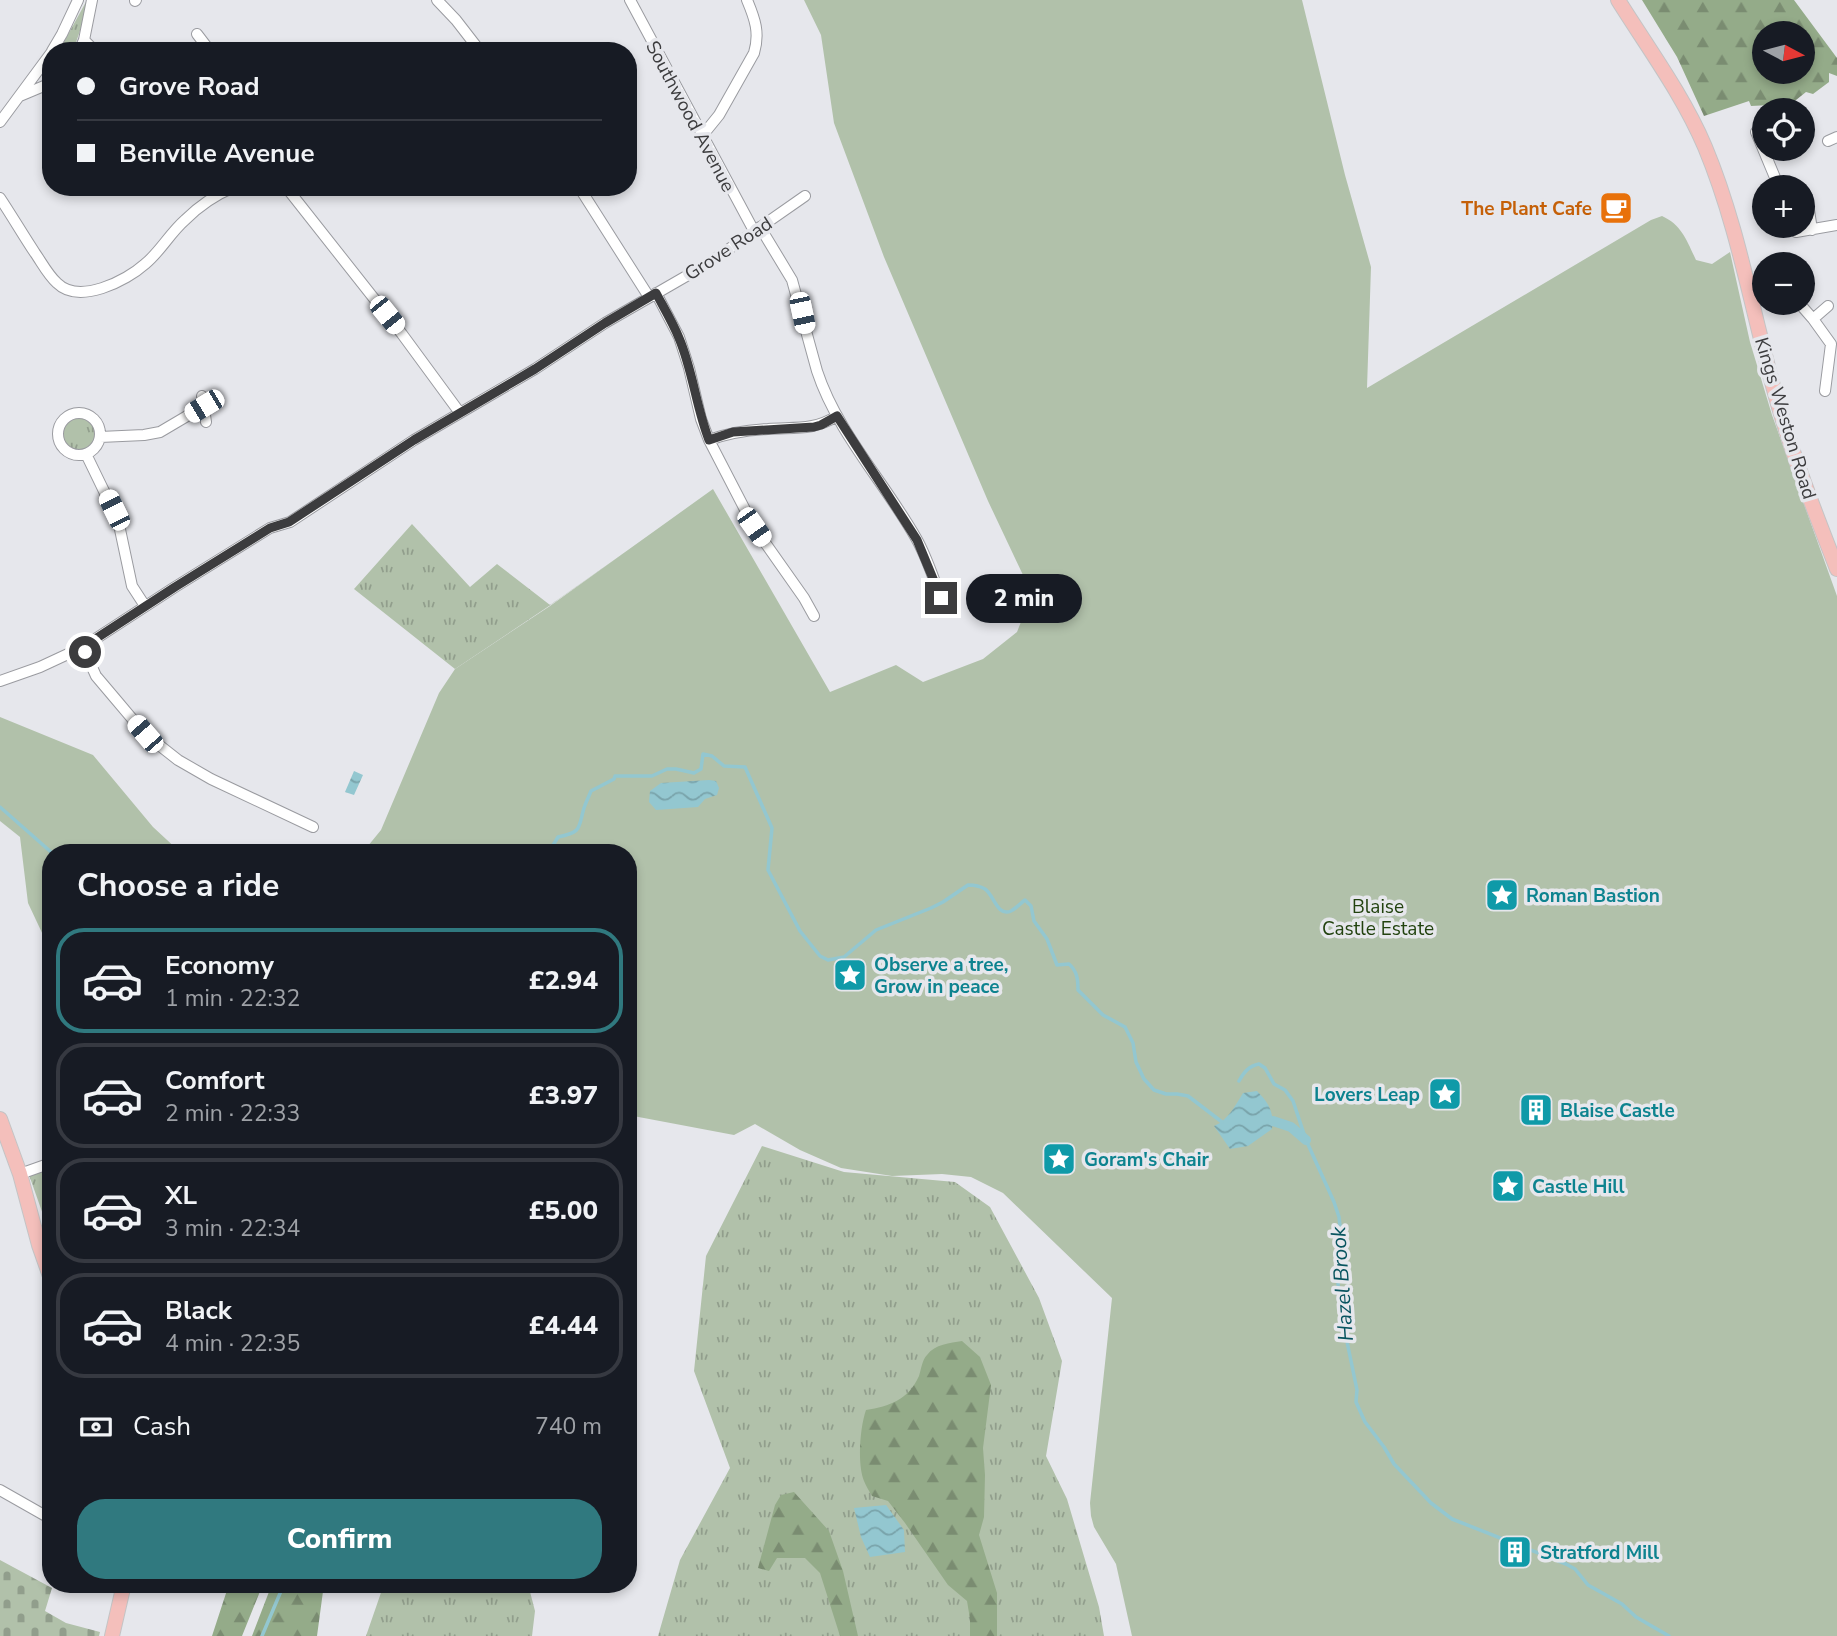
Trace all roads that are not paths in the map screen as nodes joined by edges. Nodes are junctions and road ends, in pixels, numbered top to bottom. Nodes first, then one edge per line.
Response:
1 (92, 0) edge
2 (437, 0) edge
3 (629, 0) edge
4 (747, 0) edge
5 (1618, 0) edge
6 (75, 1) edge
7 (197, 34) dead end
8 (57, 42) edge
9 (82, 42) edge
10 (203, 42) edge
11 (473, 42) edge
12 (42, 65) edge
13 (42, 87) edge
14 (20, 96) junction
15 (0, 122) edge
16 (702, 136) junction
17 (217, 196) edge
18 (293, 196) edge
19 (585, 196) edge
20 (805, 196) dead end
21 (0, 198) edge
22 (1837, 225) edge
23 (757, 229) junction
24 (1815, 229) edge
25 (653, 295) junction
26 (1828, 306) dead end
27 (1810, 315) edge
28 (1813, 318) junction
29 (1834, 344) edge
30 (1825, 391) dead end
31 (460, 413) junction
32 (837, 416) junction
33 (121, 422) dead end
34 (206, 422) dead end
35 (122, 436) junction
36 (100, 437) junction
37 (709, 440) junction
38 (86, 454) junction
39 (1837, 569) edge
40 (954, 593) dead end
41 (145, 606) junction
42 (808, 615) dead end
43 (83, 647) junction
44 (0, 681) edge
45 (308, 822) dead end
46 (0, 1119) edge
47 (42, 1166) edge
48 (20, 1174) junction
49 (42, 1254) edge
50 (0, 1490) edge
51 (42, 1514) edge
52 (122, 1593) edge
53 (112, 1636) edge

1 - 9 street
2 - 11 street
3 - 16 street, Southwood Avenue
4 - 16 street
5 - 39 main road, Kings Weston Road
6 - 8 street
7 - 10 street
12 - 14 street
13 - 14 street
14 - 15 street
16 - 23 street, Southwood Avenue
17 - 21 street
18 - 31 street
19 - 25 street
20 - 23 street, Grove Road
22 - 24 street
23 - 25 street, Grove Road
23 - 32 street, Southwood Avenue
25 - 31 street, Grove Road
25 - 37 street
26 - 28 street
27 - 28 street
28 - 29 street
29 - 30 street
31 - 41 street, Grove Road
32 - 37 street
32 - 40 street, Southwood Avenue
33 - 35 street
34 - 35 street
35 - 36 street
36 - 38 street
36 - 38 street
37 - 42 street
38 - 41 street
41 - 43 street, Grove Road
43 - 44 street, Grove Road
43 - 45 street
46 - 48 main road
47 - 48 street
48 - 49 main road
50 - 51 street
52 - 53 main road

